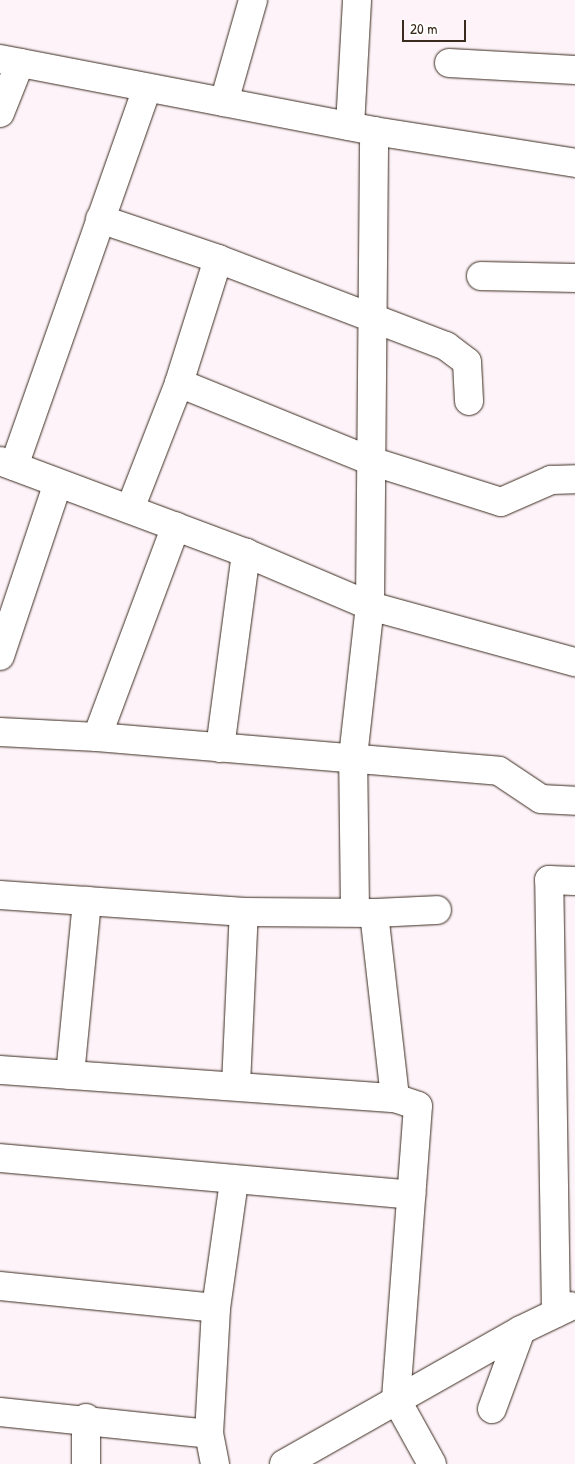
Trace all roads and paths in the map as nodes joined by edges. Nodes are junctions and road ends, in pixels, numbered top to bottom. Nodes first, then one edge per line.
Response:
1 (252, 0) edge
2 (357, 0) edge
3 (10, 61) edge
4 (449, 63) dead end
5 (575, 70) edge
6 (147, 88) junction
7 (224, 102) junction
8 (0, 113) edge
9 (362, 128) junction
10 (575, 163) edge
11 (100, 219) junction
12 (218, 259) junction
13 (481, 276) dead end
14 (575, 278) edge
15 (372, 316) junction
16 (179, 383) junction
17 (469, 401) dead end
18 (371, 461) junction
19 (7, 463) edge
20 (575, 479) edge
21 (58, 484) junction
22 (130, 509) junction
23 (176, 526) junction
24 (246, 553) junction
25 (370, 606) junction
26 (0, 656) edge
27 (575, 662) edge
28 (0, 732) edge
29 (97, 736) junction
30 (220, 748) junction
31 (353, 757) junction
32 (575, 801) edge
33 (575, 881) edge
34 (0, 895) edge
35 (87, 901) junction
36 (437, 910) dead end
37 (244, 912) junction
38 (364, 912) junction
39 (0, 1070) edge
40 (70, 1075) junction
41 (236, 1085) junction
42 (395, 1098) junction
43 (0, 1158) edge
44 (234, 1181) junction
45 (411, 1195) junction
46 (0, 1286) edge
47 (216, 1308) junction
48 (566, 1308) edge
49 (521, 1330) junction
50 (396, 1399) junction
51 (492, 1409) dead end
52 (0, 1412) edge
53 (86, 1418) junction
54 (209, 1434) junction
55 (86, 1464) edge
56 (215, 1464) edge
57 (284, 1464) edge
58 (432, 1464) edge

1 - 7 street
2 - 9 street
3 - 6 street
3 - 8 street
4 - 5 street
6 - 7 street
6 - 11 street
7 - 9 street
9 - 10 street
9 - 15 street
11 - 12 street
11 - 19 street
12 - 15 street
12 - 16 street
13 - 14 street
15 - 17 street
15 - 18 street
16 - 18 street
16 - 22 street
18 - 20 street
18 - 25 street
19 - 21 street
21 - 22 street
21 - 26 street
22 - 23 street
23 - 24 street
23 - 29 street
24 - 25 street
24 - 30 street
25 - 27 street
25 - 31 street
28 - 29 street
29 - 30 street
30 - 31 street
31 - 32 street
31 - 38 street
33 - 48 street
34 - 35 street
35 - 37 street
35 - 40 street
36 - 38 street
37 - 38 street
37 - 41 street
38 - 42 street
39 - 40 street
40 - 41 street
41 - 42 street
42 - 45 street
43 - 44 street
44 - 45 street
44 - 47 street
45 - 50 street
46 - 47 street
47 - 54 street
48 - 49 street
49 - 50 street
49 - 51 street
50 - 57 street
50 - 58 street
52 - 53 street
53 - 54 street
53 - 55 street
54 - 56 street

